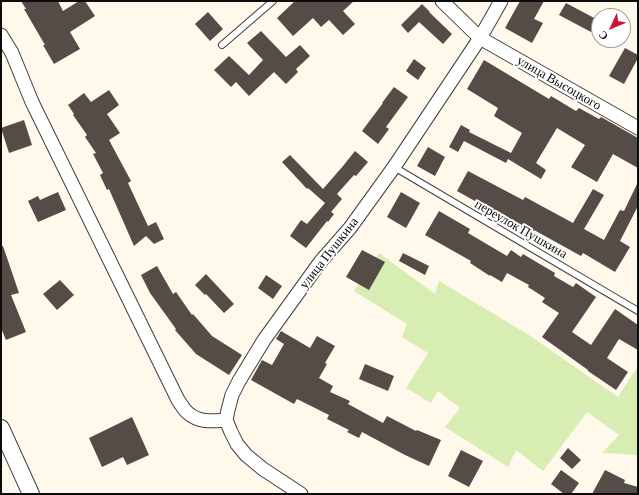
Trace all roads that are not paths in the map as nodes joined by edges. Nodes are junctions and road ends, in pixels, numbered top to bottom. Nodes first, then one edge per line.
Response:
1 (273, 1) edge
2 (442, 1) edge
3 (501, 1) edge
4 (1, 35) edge
5 (480, 38) junction
6 (222, 45) dead end
7 (638, 128) edge
8 (394, 167) junction
9 (638, 311) edge
10 (226, 420) junction
11 (1, 428) edge
12 (31, 494) edge
13 (301, 494) edge

1 - 6 lane
2 - 5 street, улица Высоцкого
3 - 5 street, улица Пушкина
4 - 10 street
5 - 7 street, улица Высоцкого
5 - 8 street, улица Пушкина
8 - 9 lane, переулок Пушкина
8 - 10 street, улица Пушкина
10 - 13 street
11 - 12 street

